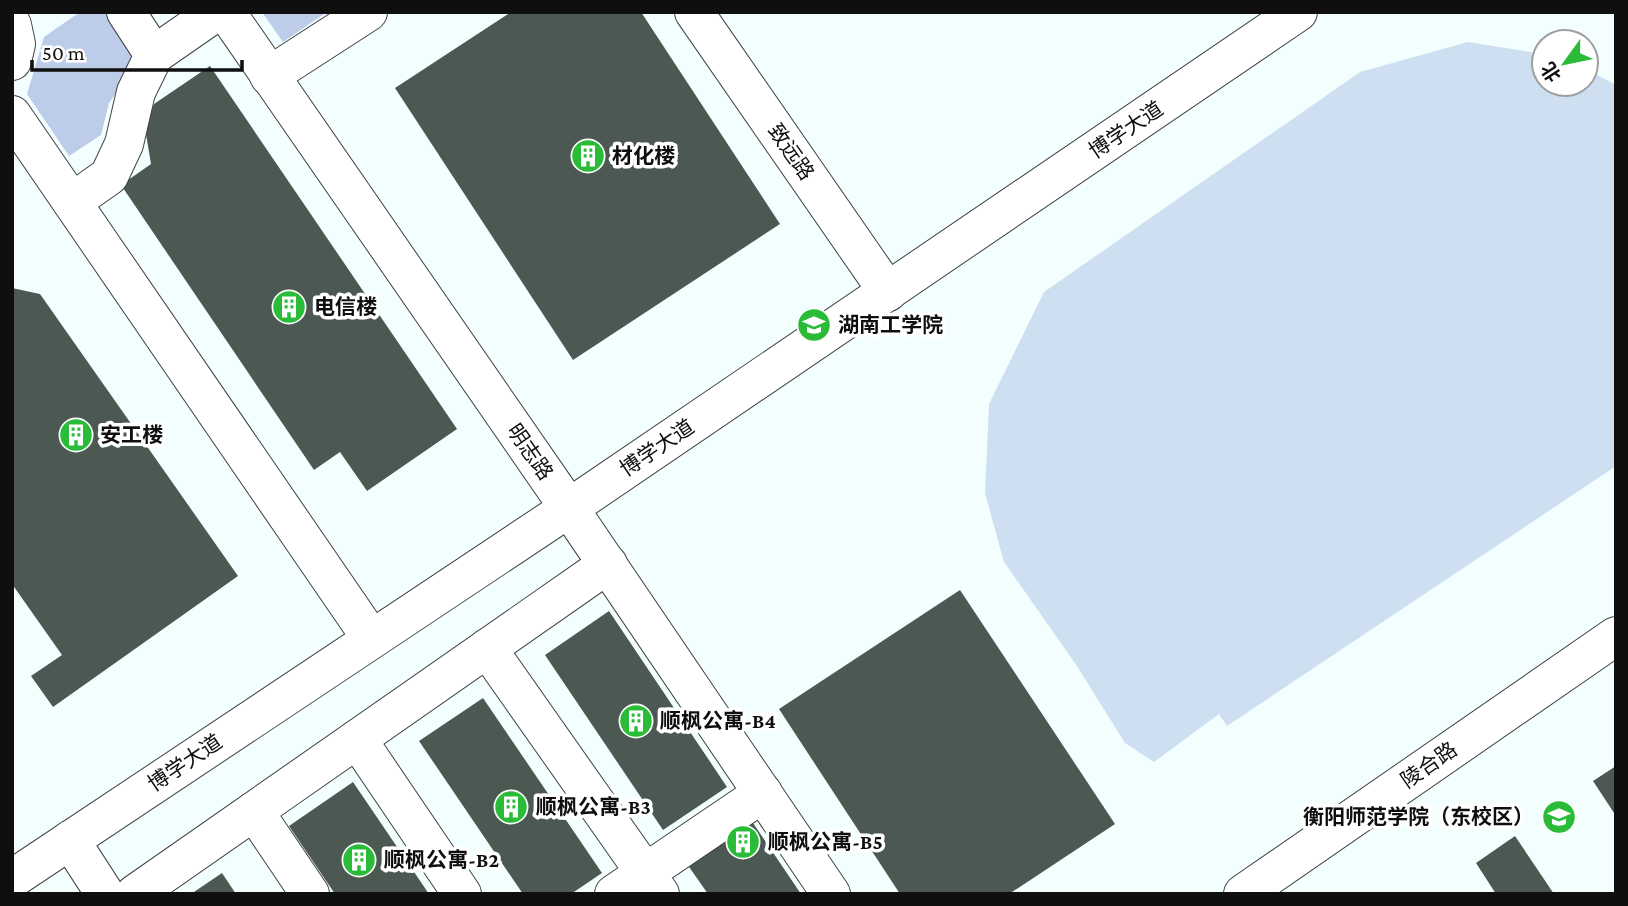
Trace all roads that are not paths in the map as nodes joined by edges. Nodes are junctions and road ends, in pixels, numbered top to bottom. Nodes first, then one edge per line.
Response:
1 (126, 12) edge
2 (216, 12) edge
3 (226, 12) edge
4 (368, 12) edge
5 (694, 12) edge
6 (1298, 12) edge
7 (12, 25) edge
8 (154, 55) junction
9 (12, 61) edge
10 (269, 76) junction
11 (12, 115) edge
12 (72, 202) junction
13 (888, 292) junction
14 (569, 508) junction
15 (608, 564) junction
16 (1616, 636) edge
17 (371, 638) junction
18 (488, 649) junction
19 (1616, 665) edge
20 (357, 739) junction
21 (763, 793) junction
22 (254, 811) junction
23 (70, 840) junction
24 (12, 879) edge
25 (652, 883) edge
26 (12, 888) edge
27 (16, 894) edge
28 (105, 894) edge
29 (135, 894) edge
30 (310, 894) edge
31 (461, 894) edge
32 (614, 894) edge
33 (831, 894) edge
34 (1243, 894) edge
35 (1283, 894) edge

1 - 8 street
2 - 8 street
3 - 10 street, 明志路
4 - 10 street
5 - 13 street, 致远路
6 - 13 street, 博学大道
7 - 9 street
8 - 12 street
10 - 14 street, 明志路
11 - 12 street
12 - 17 street
13 - 14 street, 博学大道
14 - 15 street, 明志路
14 - 17 street, 博学大道
15 - 18 street
15 - 21 street, 明志路
16 - 34 street, 陵合路
17 - 23 street, 博学大道
18 - 20 street
18 - 25 street
19 - 35 street, 陵合路
20 - 22 street
20 - 31 street
21 - 25 street
21 - 33 street, 明志路
22 - 29 street
22 - 30 street
23 - 24 street, 博学大道
23 - 28 street
25 - 32 street
26 - 27 street

